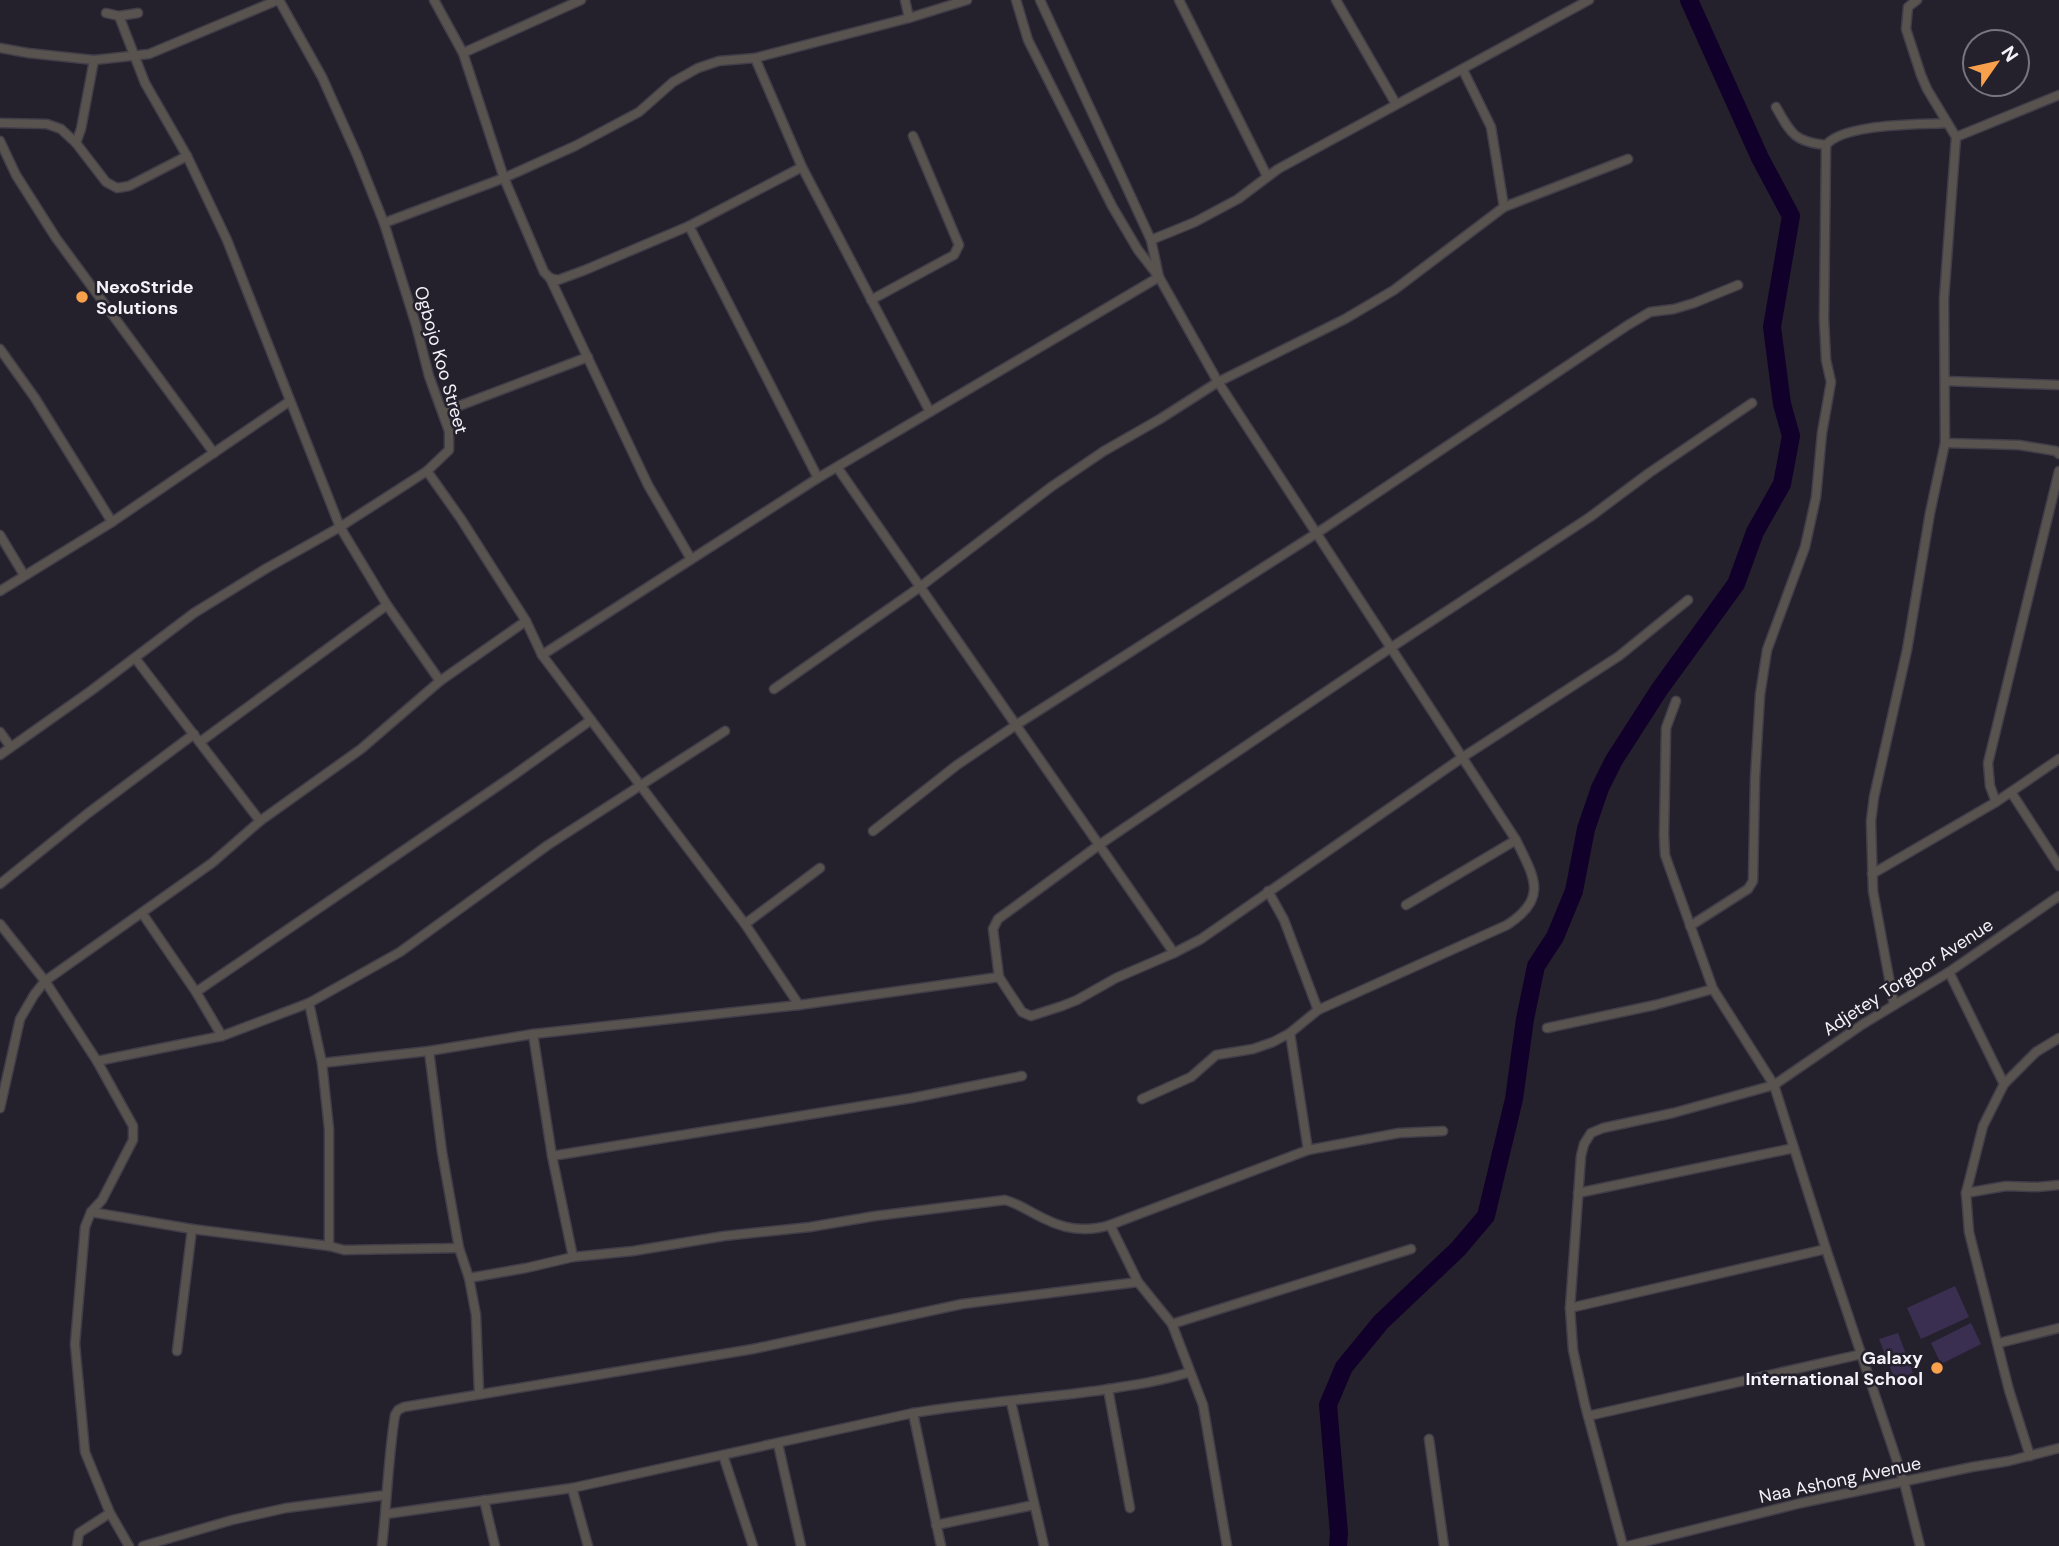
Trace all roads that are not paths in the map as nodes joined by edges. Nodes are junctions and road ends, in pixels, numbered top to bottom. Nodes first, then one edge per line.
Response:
1 (279, 0) edge
2 (434, 0) edge
3 (581, 0) edge
4 (905, 0) edge
5 (967, 0) edge
6 (1016, 0) edge
7 (1040, 0) edge
8 (1179, 0) edge
9 (1336, 0) edge
10 (1589, 0) edge
11 (1917, 0) edge
12 (106, 13) dead end
13 (138, 13) dead end
14 (118, 16) junction
15 (909, 18) junction
16 (0, 48) edge
17 (463, 53) junction
18 (134, 57) junction
19 (755, 58) junction
20 (94, 60) junction
21 (1463, 70) junction
22 (2059, 95) edge
23 (1396, 104) junction
24 (1776, 107) dead end
25 (0, 123) edge
26 (1947, 123) junction
27 (913, 136) dead end
28 (1956, 137) junction
29 (0, 141) edge
30 (76, 143) junction
31 (1826, 145) junction
32 (187, 156) junction
33 (1628, 159) dead end
34 (802, 167) junction
35 (1267, 176) junction
36 (504, 178) junction
37 (1504, 207) junction
38 (384, 223) junction
39 (689, 226) junction
40 (1151, 240) junction
41 (1159, 277) junction
42 (550, 278) junction
43 (1738, 285) dead end
44 (871, 300) junction
45 (0, 349) edge
46 (588, 357) junction
47 (1945, 381) junction
48 (1217, 382) junction
49 (2059, 384) edge
50 (290, 401) junction
51 (1752, 403) dead end
52 (443, 412) junction
53 (930, 412) junction
54 (1945, 443) junction
55 (215, 453) junction
56 (2059, 454) edge
57 (837, 467) junction
58 (427, 471) junction
59 (2059, 471) edge
60 (818, 478) junction
61 (112, 522) junction
62 (340, 527) junction
63 (1317, 533) junction
64 (0, 535) edge
65 (691, 559) junction
66 (24, 575) junction
67 (920, 587) junction
68 (0, 591) edge
69 (1688, 600) dead end
70 (387, 605) junction
71 (526, 621) junction
72 (1392, 647) junction
73 (542, 655) junction
74 (135, 658) junction
75 (440, 681) junction
76 (774, 689) dead end
77 (1676, 701) dead end
78 (591, 720) junction
79 (1016, 725) junction
80 (724, 731) dead end
81 (0, 732) edge
82 (194, 734) junction
83 (200, 742) junction
84 (10, 746) junction
85 (0, 755) edge
86 (1463, 757) junction
87 (2059, 759) edge
88 (641, 785) junction
89 (2011, 792) junction
90 (1996, 802) junction
91 (260, 821) junction
92 (873, 831) dead end
93 (1516, 840) junction
94 (1099, 845) junction
95 (2059, 866) edge
96 (820, 868) dead end
97 (1872, 874) junction
98 (0, 884) edge
99 (1268, 891) junction
100 (2059, 896) edge
101 (1406, 905) dead end
102 (142, 913) junction
103 (0, 924) edge
104 (745, 924) junction
105 (1690, 926) junction
106 (1174, 953) junction
107 (1949, 972) junction
108 (999, 977) junction
109 (45, 981) junction
110 (1713, 989) junction
111 (196, 992) junction
112 (310, 1003) junction
113 (799, 1004) junction
114 (1894, 1005) junction
115 (1318, 1010) junction
116 (1547, 1028) dead end
117 (1290, 1033) junction
118 (533, 1034) junction
119 (222, 1036) junction
120 (2059, 1038) edge
121 (429, 1051) junction
122 (97, 1061) junction
123 (322, 1063) junction
124 (1022, 1076) dead end
125 (3, 1079) edge
126 (1774, 1084) junction
127 (2004, 1084) junction
128 (1142, 1098) dead end
129 (0, 1108) edge
130 (1443, 1131) dead end
131 (1794, 1148) junction
132 (1308, 1150) junction
133 (552, 1156) junction
134 (2059, 1185) edge
135 (1578, 1193) junction
136 (1966, 1193) junction
137 (91, 1212) junction
138 (1110, 1225) junction
139 (192, 1229) junction
140 (329, 1246) junction
141 (459, 1248) junction
142 (1411, 1249) dead end
143 (1826, 1249) junction
144 (573, 1257) junction
145 (469, 1278) junction
146 (1138, 1282) junction
147 (1570, 1308) junction
148 (1172, 1324) junction
149 (2059, 1328) edge
150 (1999, 1343) junction
151 (177, 1352) dead end
152 (1862, 1354) junction
153 (1190, 1372) junction
154 (1108, 1389) junction
155 (479, 1393) junction
156 (1011, 1402) junction
157 (913, 1413) junction
158 (1588, 1416) junction
159 (1429, 1439) dead end
160 (778, 1444) junction
161 (2059, 1448) edge
162 (723, 1455) junction
163 (2030, 1456) junction
164 (1904, 1482) junction
165 (572, 1488) junction
166 (386, 1495) junction
167 (484, 1500) junction
168 (1034, 1505) junction
169 (1130, 1508) dead end
170 (110, 1513) junction
171 (386, 1514) junction
172 (936, 1525) junction
173 (77, 1546) edge
174 (129, 1546) edge
175 (143, 1546) edge
176 (382, 1546) edge
177 (495, 1546) edge
178 (588, 1546) edge
179 (753, 1546) edge
180 (801, 1546) edge
181 (940, 1546) edge
182 (1044, 1546) edge
183 (1227, 1546) edge
184 (1444, 1546) edge
185 (1623, 1546) edge
186 (1629, 1546) edge
187 (1920, 1546) edge

1 - 18 street
1 - 38 street, Ogbojo Koo Street
2 - 17 street
3 - 17 street
4 - 15 street
5 - 15 street
6 - 41 street
7 - 40 street
8 - 35 street
9 - 23 street
10 - 21 street
11 - 26 street
12 - 14 street
13 - 14 street
14 - 18 street
15 - 19 street
16 - 20 street
17 - 36 street
18 - 20 street
18 - 32 street
19 - 34 street
19 - 36 street
20 - 30 street
21 - 23 street
21 - 37 street
22 - 28 street
23 - 35 street
24 - 31 street
25 - 30 street
26 - 28 street
26 - 31 street
27 - 44 street
28 - 47 street
29 - 55 street
30 - 32 street
31 - 105 street
32 - 50 street
33 - 37 street
34 - 39 street
34 - 44 street
35 - 40 street
36 - 38 street
36 - 42 street
37 - 48 street
38 - 52 street, Ogbojo Koo Street
39 - 42 street
39 - 60 street
40 - 41 street
41 - 48 street
41 - 53 street
42 - 46 street
43 - 63 street
44 - 53 street
45 - 61 street
46 - 52 street
46 - 65 street
47 - 49 street
47 - 54 street
48 - 63 street
48 - 67 street
50 - 55 street
50 - 62 street
51 - 72 street
52 - 58 street, Ogbojo Koo Street
53 - 57 street
54 - 56 street
54 - 97 street
55 - 61 street
57 - 60 street
57 - 67 street
58 - 62 street, Ogbojo Koo Street
58 - 71 street
59 - 90 street
60 - 65 street
61 - 66 street
62 - 70 street
62 - 74 street, Ogbojo Koo Street
63 - 72 street
63 - 79 street
64 - 66 street
65 - 73 street
66 - 68 street
67 - 76 street
67 - 79 street
69 - 86 street
70 - 75 street
70 - 83 street
71 - 73 street
71 - 75 street
72 - 86 street
72 - 94 street
73 - 78 street
74 - 82 street
74 - 84 street, Ogbojo Koo Street
75 - 91 street
77 - 105 street
78 - 88 street
78 - 111 street
79 - 92 street
79 - 94 street
80 - 88 street
81 - 84 street
82 - 83 street
82 - 98 street
83 - 91 street
84 - 85 street
86 - 93 street
86 - 99 street
87 - 89 street
88 - 104 street
88 - 112 street
89 - 90 street
89 - 95 street
90 - 97 street
91 - 102 street
93 - 101 street
93 - 115 street
94 - 106 street
94 - 108 street
96 - 104 street
97 - 114 street
99 - 106 street
99 - 115 street
100 - 107 street, Adjetey Torgbor Avenue
102 - 109 street
102 - 111 street
103 - 109 street
104 - 113 street
105 - 110 street
106 - 108 street
107 - 114 street, Adjetey Torgbor Avenue
107 - 127 street
108 - 113 street
109 - 122 street
109 - 125 street
110 - 116 street
110 - 126 street
111 - 119 street
112 - 119 street
112 - 123 street
113 - 118 street
114 - 126 street, Adjetey Torgbor Avenue
115 - 117 street
117 - 128 street
117 - 132 street
118 - 121 street
118 - 133 street
119 - 122 street
120 - 127 street
121 - 123 street
121 - 141 street
122 - 137 street
123 - 140 street
124 - 133 street
125 - 129 street
126 - 131 street
126 - 135 street, Adjetey Torgbor Avenue
127 - 136 street
130 - 132 street
131 - 135 street
131 - 143 street
132 - 138 street
133 - 144 street
134 - 136 street
135 - 147 street
136 - 150 street
137 - 139 street
137 - 170 street
138 - 144 street
138 - 146 street
139 - 140 street
139 - 151 street
140 - 141 street
141 - 145 street
142 - 148 street
143 - 147 street
143 - 152 street
144 - 145 street
145 - 155 street
146 - 148 street
146 - 155 street
147 - 158 street
148 - 153 street
149 - 150 street
150 - 163 street
152 - 158 street
152 - 164 street
153 - 154 street
153 - 183 street
154 - 156 street
154 - 169 street
155 - 166 street
156 - 157 street
156 - 168 street
157 - 160 street
157 - 172 street
158 - 185 street
159 - 184 street
160 - 162 street
160 - 180 street
161 - 163 street, Naa Ashong Avenue
162 - 165 street
162 - 179 street
163 - 164 street, Naa Ashong Avenue
164 - 186 street, Naa Ashong Avenue
164 - 187 street
165 - 167 street
165 - 178 street
166 - 171 street
166 - 175 street
167 - 171 street
167 - 177 street
168 - 172 street
168 - 182 street
170 - 173 street
170 - 174 street
171 - 176 street
172 - 181 street

